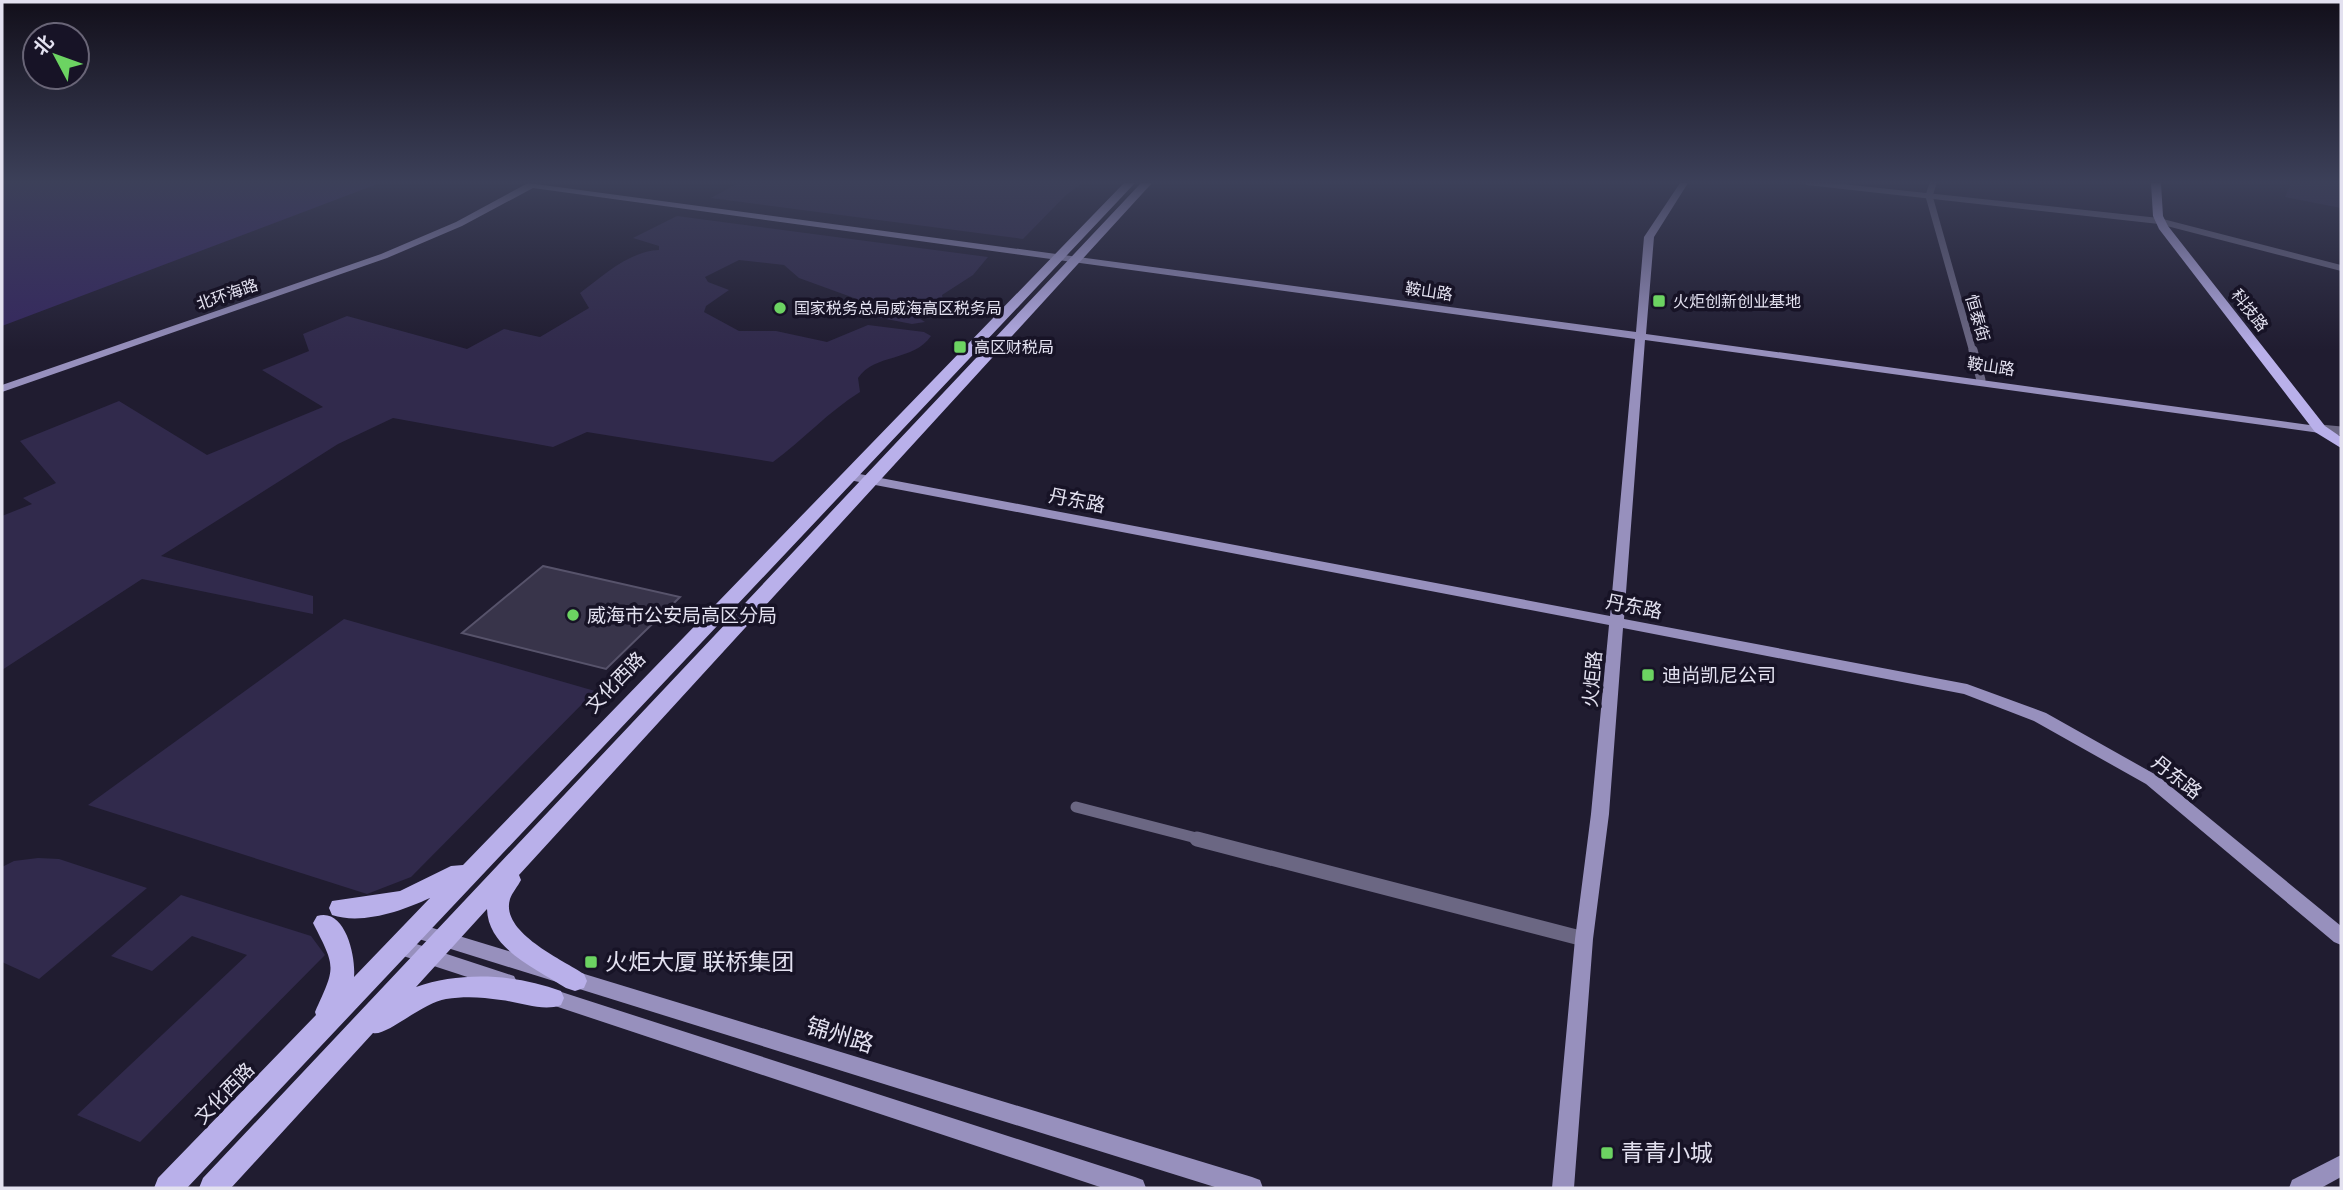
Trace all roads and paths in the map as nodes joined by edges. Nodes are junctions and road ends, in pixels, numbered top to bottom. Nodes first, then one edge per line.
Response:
1 (425, 239) edge
2 (926, 239) edge
3 (1077, 239) edge
4 (1097, 239) edge
5 (1649, 239) edge
6 (1941, 239) edge
7 (2173, 239) edge
8 (2227, 239) edge
9 (1059, 257) junction
10 (1079, 259) junction
11 (2341, 268) edge
12 (1639, 335) junction
13 (1980, 380) junction
14 (2, 389) edge
15 (2320, 429) junction
16 (2341, 432) edge
17 (2341, 444) edge
18 (849, 476) junction
19 (872, 480) junction
20 (1615, 622) junction
21 (1076, 807) dead end
22 (508, 832) junction
23 (537, 841) junction
24 (2341, 937) edge
25 (406, 938) junction
26 (1584, 939) junction
27 (436, 949) junction
28 (575, 981) junction
29 (552, 998) junction
30 (290, 1064) junction
31 (306, 1090) junction
32 (2341, 1165) edge
33 (168, 1188) edge
34 (213, 1188) edge
35 (1135, 1188) edge
36 (1252, 1188) edge
37 (1563, 1188) edge
38 (2301, 1188) edge

1 - 14 main road, 北环海路
2 - 9 main road, 鞍山路
3 - 9 main road, 文化西路
4 - 10 main road
5 - 12 main road, 火炬路
6 - 13 street, 恒泰街
7 - 15 main road, 科技路
8 - 11 street
9 - 10 main road, 鞍山路
9 - 18 main road, 文化西路
10 - 12 main road, 鞍山路
10 - 19 main road
12 - 13 main road, 鞍山路
12 - 20 main road, 火炬路
13 - 15 main road, 鞍山路
15 - 16 street
15 - 17 main road, 科技路
18 - 19 main road, 丹东路
18 - 22 main road, 文化西路
19 - 20 main road, 丹东路
19 - 23 main road
20 - 24 main road, 丹东路
20 - 26 main road, 火炬路
21 - 26 street
22 - 25 main road, 文化西路
22 - 30 main road
23 - 27 main road
23 - 28 main road
25 - 27 main road, 锦州路
25 - 30 main road, 文化西路
26 - 37 main road, 火炬路
27 - 28 main road, 锦州路
27 - 29 main road, 锦州路
27 - 31 main road
28 - 36 main road, 锦州路
29 - 31 main road
29 - 35 main road, 锦州路
30 - 33 main road, 文化西路
31 - 34 main road
32 - 38 main road

